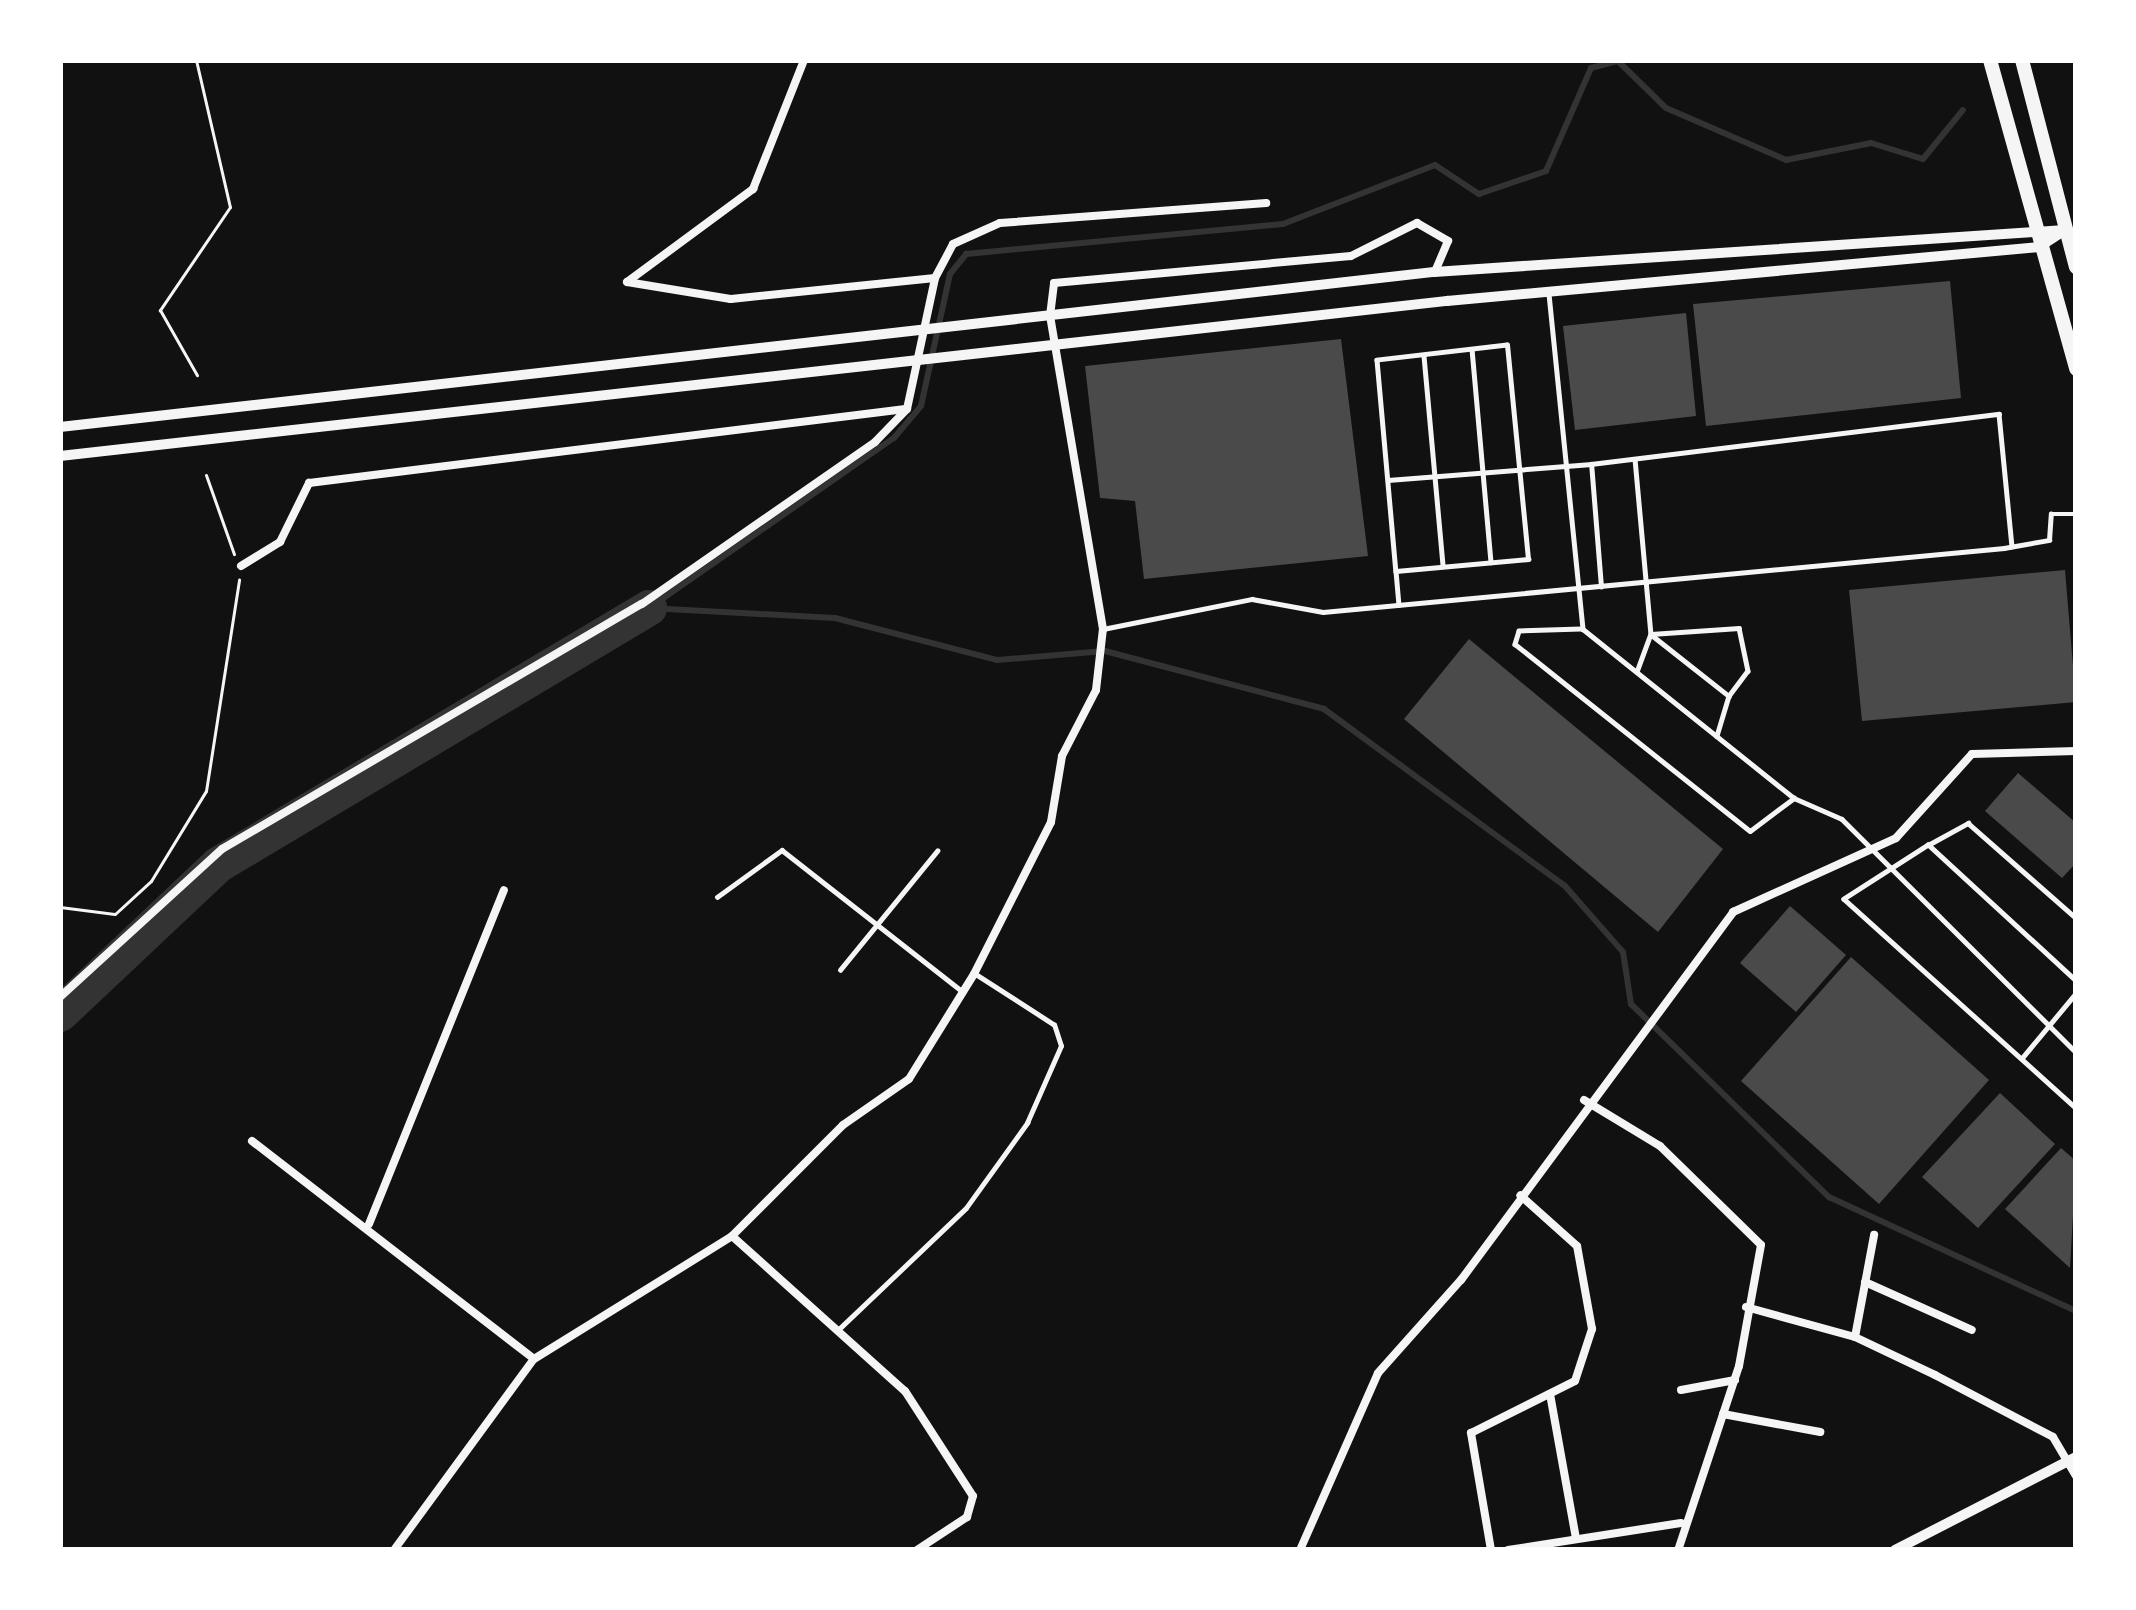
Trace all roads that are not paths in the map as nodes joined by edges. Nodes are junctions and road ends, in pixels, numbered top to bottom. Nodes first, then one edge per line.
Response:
1 (804, 60) edge
2 (1990, 60) edge
3 (2022, 60) edge
4 (1266, 203) dead end
5 (2033, 226) junction
6 (2065, 230) junction
7 (2039, 247) junction
8 (2076, 267) edge
9 (1434, 272) junction
10 (934, 278) junction
11 (1548, 291) junction
12 (1050, 316) junction
13 (1054, 346) junction
14 (1472, 350) junction
15 (1424, 356) junction
16 (2076, 369) edge
17 (907, 409) junction
18 (60, 427) edge
19 (60, 456) edge
20 (1635, 458) junction
21 (1591, 464) junction
22 (1566, 466) junction
23 (1520, 470) junction
24 (1483, 472) junction
25 (1435, 476) junction
26 (1388, 480) junction
27 (2076, 514) edge
28 (2012, 547) junction
29 (1491, 562) junction
30 (241, 566) road end
31 (1443, 566) junction
32 (1396, 571) junction
33 (1646, 582) junction
34 (1601, 586) junction
35 (1579, 589) junction
36 (1399, 605) junction
37 (1103, 629) junction
38 (1582, 629) junction
39 (1651, 634) junction
40 (1637, 672) junction
41 (1729, 696) junction
42 (1717, 736) junction
43 (2076, 751) edge
44 (1795, 798) junction
45 (1928, 845) junction
46 (937, 851) dead end
47 (1871, 854) junction
48 (1883, 869) junction
49 (504, 890) dead end
50 (717, 897) dead end
51 (2076, 919) edge
52 (880, 929) junction
53 (840, 970) dead end
54 (974, 974) junction
55 (2076, 981) edge
56 (962, 991) junction
57 (2076, 993) edge
58 (60, 998) edge
59 (2047, 1026) junction
60 (2076, 1052) edge
61 (2021, 1059) junction
62 (1584, 1100) junction
63 (2076, 1108) edge
64 (251, 1142) dead end
65 (1520, 1195) junction
66 (369, 1224) junction
67 (1874, 1235) dead end
68 (732, 1236) junction
69 (1865, 1282) junction
70 (1746, 1307) junction
71 (839, 1329) junction
72 (1972, 1330) dead end
73 (1855, 1337) junction
74 (534, 1359) junction
75 (1735, 1380) junction
76 (1681, 1390) dead end
77 (1550, 1394) junction
78 (1723, 1414) junction
79 (1820, 1432) dead end
80 (2073, 1458) edge
81 (2076, 1476) edge
82 (1681, 1523) junction
83 (1576, 1539) junction
84 (394, 1550) edge
85 (916, 1550) edge
86 (1300, 1550) edge
87 (1491, 1550) edge
88 (1508, 1550) edge
89 (1678, 1550) edge
90 (1895, 1550) edge

1 - 10 street
2 - 5 highway
3 - 6 highway
4 - 10 street
5 - 6 street
5 - 7 highway
5 - 9 street
6 - 7 street
6 - 8 highway
7 - 11 street
7 - 16 highway
9 - 12 street
9 - 12 street
10 - 17 street
11 - 13 street
11 - 22 lane
12 - 13 street
12 - 18 street
13 - 19 street
13 - 37 street
14 - 15 lane
14 - 23 lane
14 - 24 lane
15 - 25 lane
15 - 26 lane
17 - 30 street
17 - 58 street
20 - 21 lane
20 - 28 lane
20 - 33 lane
21 - 22 lane
21 - 34 lane
22 - 23 lane
22 - 35 lane
23 - 24 lane
23 - 29 lane
24 - 25 lane
24 - 29 lane
25 - 26 lane
25 - 31 lane
26 - 32 lane
27 - 28 lane
28 - 33 lane
29 - 31 lane
31 - 32 lane
32 - 36 lane
33 - 34 lane
33 - 39 lane
34 - 35 lane
35 - 36 lane
35 - 38 lane
36 - 37 lane
37 - 54 street
38 - 40 lane
38 - 44 lane
39 - 40 lane
39 - 41 lane
39 - 41 lane
40 - 42 lane
41 - 42 lane
42 - 44 lane
43 - 47 street
44 - 47 lane
45 - 48 lane
45 - 51 lane
45 - 55 lane
46 - 52 lane
47 - 48 lane
47 - 62 street
48 - 59 lane
48 - 61 lane
49 - 66 street
50 - 52 lane
52 - 53 lane
52 - 56 lane
54 - 56 street
54 - 71 lane
56 - 68 street
57 - 59 lane
59 - 60 lane
59 - 61 lane
61 - 63 lane
62 - 65 street
62 - 70 street
64 - 66 street
65 - 77 street
65 - 86 street
66 - 74 street
67 - 69 street
68 - 71 street
68 - 74 street
69 - 72 street
69 - 73 street
70 - 73 street
70 - 75 street
71 - 85 street
73 - 80 street
74 - 84 street
75 - 76 street
75 - 78 street
77 - 83 street
77 - 87 street
78 - 79 street
78 - 82 street
80 - 81 street
80 - 90 street
82 - 83 street
82 - 89 street
83 - 88 street

